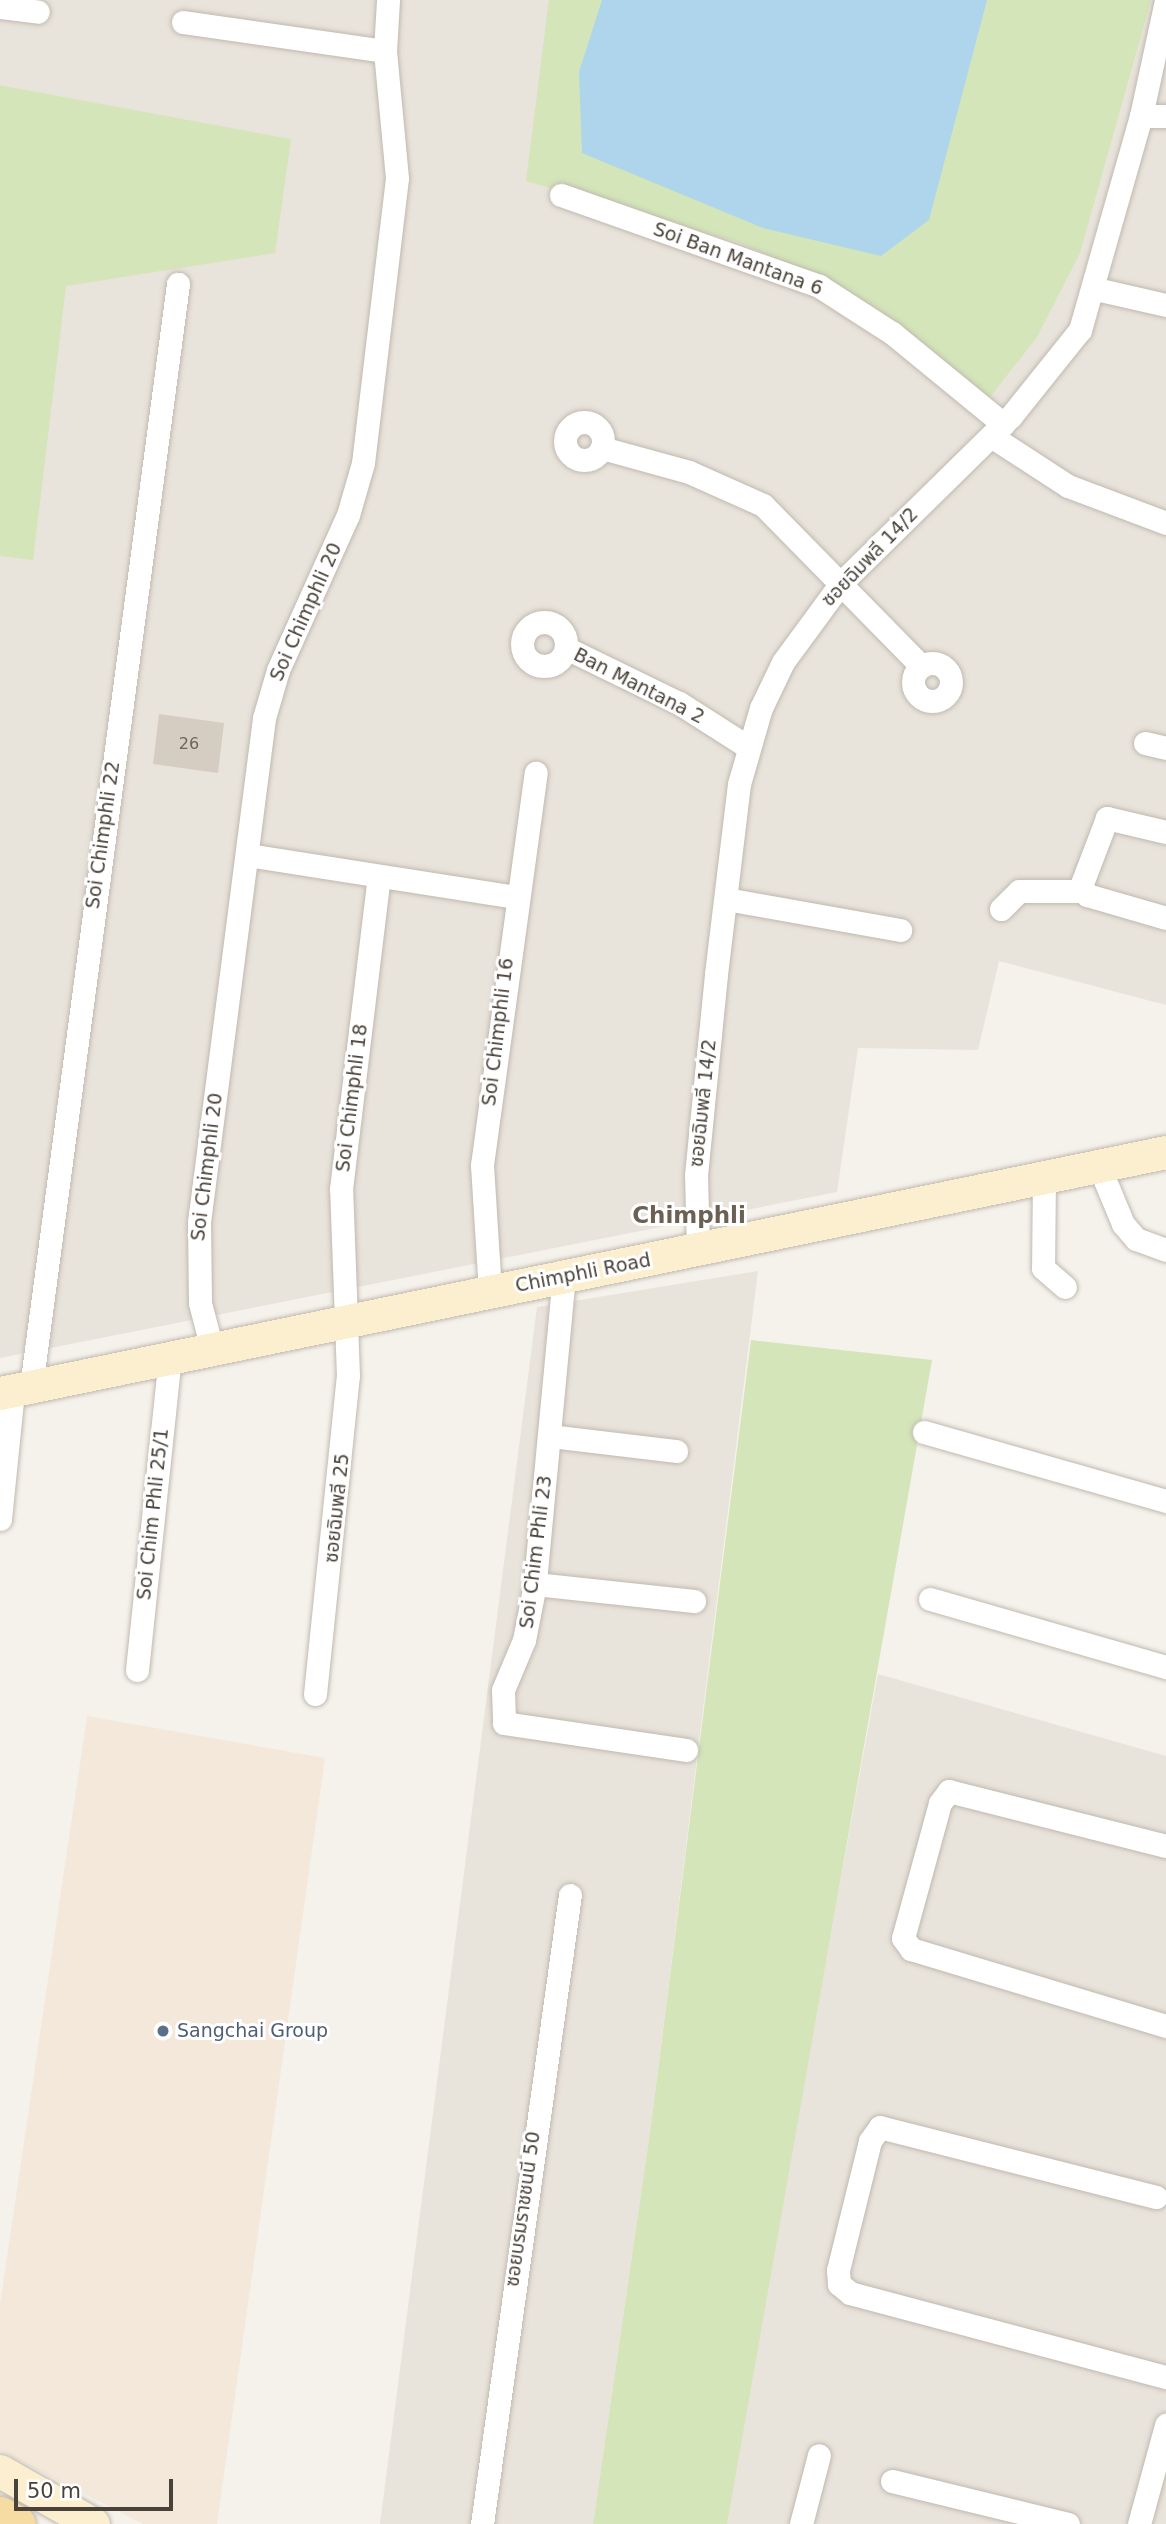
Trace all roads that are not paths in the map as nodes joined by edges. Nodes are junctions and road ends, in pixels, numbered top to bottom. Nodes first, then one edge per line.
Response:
1 (388, 0) edge
2 (1166, 0) edge
3 (183, 22) dead end
4 (385, 51) junction
5 (1141, 116) junction
6 (1166, 117) edge
7 (561, 195) dead end
8 (178, 284) dead end
9 (1096, 289) junction
10 (1166, 305) edge
11 (997, 430) junction
12 (602, 448) dead end
13 (1166, 523) edge
14 (841, 583) junction
15 (566, 648) dead end
16 (921, 666) dead end
17 (748, 747) junction
18 (536, 773) dead end
19 (1166, 832) edge
20 (247, 855) junction
21 (379, 876) junction
22 (1082, 891) junction
23 (515, 897) junction
24 (726, 899) junction
25 (1001, 909) dead end
26 (1166, 918) edge
27 (900, 930) dead end
28 (1166, 1152) edge
29 (1099, 1167) junction
30 (1044, 1177) junction
31 (698, 1250) junction
32 (1166, 1250) edge
33 (564, 1275) junction
34 (1065, 1287) dead end
35 (490, 1292) junction
36 (348, 1321) junction
37 (212, 1349) junction
38 (170, 1358) junction
39 (15, 1390) edge
40 (924, 1432) dead end
41 (551, 1436) junction
42 (676, 1451) dead end
43 (1166, 1502) edge
44 (0, 1519) edge
45 (536, 1584) junction
46 (930, 1599) dead end
47 (694, 1601) dead end
48 (1166, 1667) edge
49 (137, 1670) dead end
50 (315, 1694) dead end
51 (686, 1750) dead end
52 (1166, 1846) edge
53 (570, 1895) dead end
54 (1166, 2026) edge
55 (1156, 2197) dead end
56 (1166, 2377) edge
57 (1166, 2425) edge
58 (819, 2455) dead end
59 (0, 2471) edge
60 (892, 2482) dead end
61 (0, 2515) edge
62 (17, 2524) edge
63 (93, 2524) edge
64 (482, 2524) edge
65 (801, 2524) edge
66 (1068, 2524) edge
67 (1139, 2524) edge

1 - 4 street, Soi Chimphli 20
2 - 5 street, ซอยฉิมพลี 14/2
3 - 4 street
4 - 20 street, Soi Chimphli 20
5 - 6 street
5 - 9 street, ซอยฉิมพลี 14/2
7 - 11 street, Soi Ban Mantana 6
8 - 39 street, Soi Chimphli 22
9 - 10 street
9 - 11 street, ซอยฉิมพลี 14/2
11 - 13 street, Soi Ban Mantana 6
11 - 14 street, ซอยฉิมพลี 14/2
12 - 14 street
14 - 16 street
14 - 17 street, ซอยฉิมพลี 14/2
15 - 17 street, Ban Mantana 2
17 - 24 street, ซอยฉิมพลี 14/2
18 - 23 street, Soi Chimphli 16
19 - 22 street
20 - 21 street
20 - 37 street, Soi Chimphli 20
21 - 23 street
21 - 36 street, Soi Chimphli 18
22 - 25 street
22 - 26 street
23 - 35 street, Soi Chimphli 16
24 - 27 street
24 - 31 street, ซอยฉิมพลี 14/2
28 - 29 street, Chimphli Road
29 - 30 street, Chimphli Road
29 - 32 street
30 - 31 street, Chimphli Road
30 - 34 street
31 - 33 street, Chimphli Road
33 - 35 street, Chimphli Road
33 - 41 street, Soi Chim Phli 23
35 - 36 street, Chimphli Road
36 - 37 street, Chimphli Road
36 - 50 street, ซอยฉิมพลี 25
37 - 38 street, Chimphli Road
38 - 39 street, Chimphli Road
38 - 49 street, Soi Chim Phli 25/1
39 - 44 street, Soi Chimphli 22
40 - 43 street
41 - 42 street
41 - 45 street, Soi Chim Phli 23
45 - 47 street
45 - 51 street, Soi Chim Phli 23
46 - 48 street
52 - 54 street
53 - 64 street, ซอยบรมราชชนนี 50
55 - 56 street
57 - 67 street
58 - 65 street
59 - 63 street
60 - 66 street
61 - 62 main road

